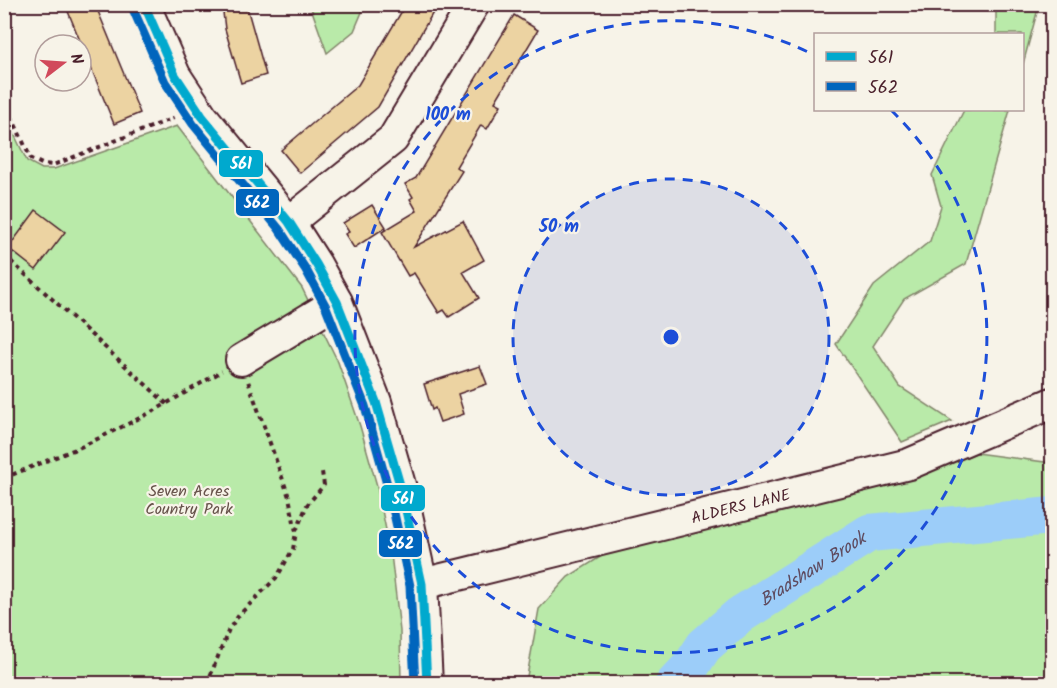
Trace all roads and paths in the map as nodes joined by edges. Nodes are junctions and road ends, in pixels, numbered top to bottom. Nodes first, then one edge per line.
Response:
1 (144, 4) edge
2 (474, 4) edge
3 (4, 100) edge
4 (197, 110) junction
5 (289, 222) junction
6 (4, 255) edge
7 (337, 302) junction
8 (241, 360) junction
9 (1053, 403) edge
10 (167, 404) junction
11 (322, 472) dead end
12 (4, 478) edge
13 (296, 532) junction
14 (422, 584) junction
15 (427, 678) edge
16 (207, 684) edge

1 - 4 street
2 - 5 street
3 - 4 path
4 - 5 street
5 - 7 street
6 - 10 path
7 - 8 street
7 - 14 street
8 - 10 path
8 - 13 path
9 - 14 street, ALDERS LANE
10 - 12 path
11 - 13 path
13 - 16 path
14 - 15 street

